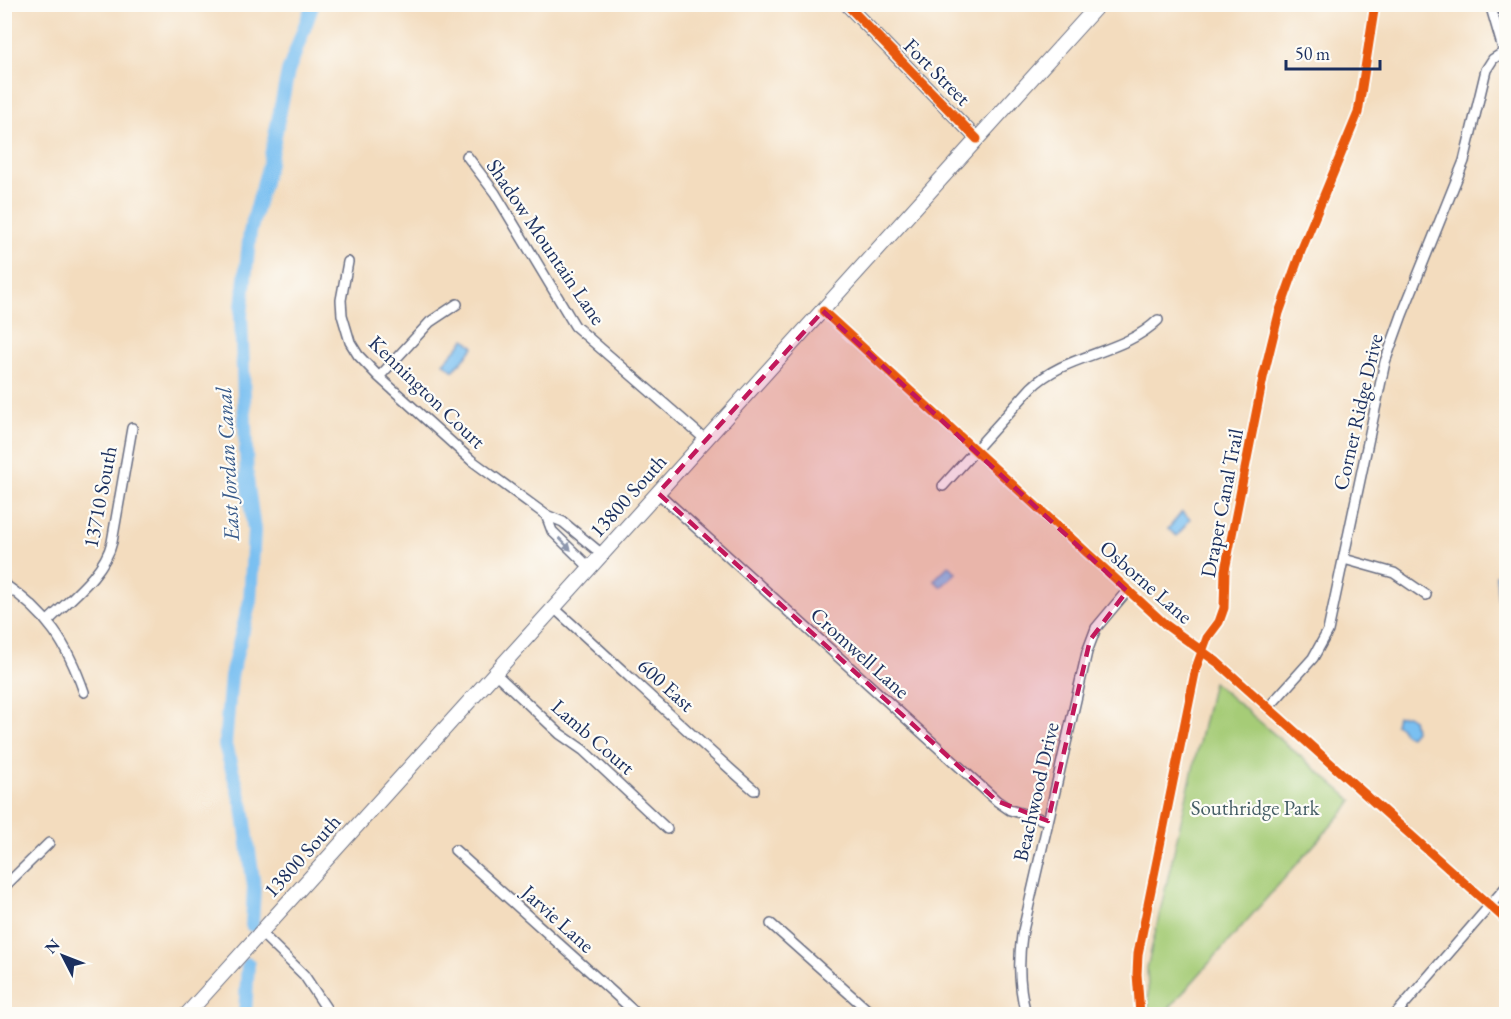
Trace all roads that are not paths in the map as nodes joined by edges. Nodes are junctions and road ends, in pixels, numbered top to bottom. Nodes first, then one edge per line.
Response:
1 (846, 4) edge
2 (1099, 4) edge
3 (1492, 11) dead end
4 (1505, 52) edge
5 (977, 140) junction
6 (467, 156) dead end
7 (348, 262) dead end
8 (457, 304) dead end
9 (823, 311) junction
10 (1158, 320) dead end
11 (379, 377) junction
12 (132, 428) dead end
13 (706, 440) junction
14 (975, 451) junction
15 (943, 486) dead end
16 (658, 494) junction
17 (546, 515) junction
18 (603, 555) junction
19 (1344, 559) junction
20 (590, 568) junction
21 (4, 584) edge
22 (1127, 591) junction
23 (1426, 596) dead end
24 (554, 608) junction
25 (48, 621) junction
26 (495, 673) junction
27 (84, 692) dead end
28 (1268, 708) junction
29 (754, 790) dead end
30 (1048, 821) junction
31 (667, 829) dead end
32 (49, 843) dead end
33 (455, 850) dead end
34 (4, 887) edge
35 (1506, 887) edge
36 (1491, 906) junction
37 (1506, 920) edge
38 (771, 924) dead end
39 (261, 933) junction
40 (187, 1014) edge
41 (330, 1014) edge
42 (637, 1014) edge
43 (872, 1014) edge
44 (1026, 1014) edge
45 (1396, 1014) edge

1 - 5 street, Fort Street
2 - 5 main road, 13800 South
3 - 4 street
4 - 19 street, Corner Ridge Drive
5 - 9 main road, 13800 South
6 - 13 street, Shadow Mountain Lane
7 - 11 street, Kennington Court
8 - 11 street
9 - 13 main road, 13800 South
9 - 14 street, Osborne Lane
10 - 14 street
11 - 17 street, Kennington Court
12 - 25 street, 13710 South
13 - 16 main road, 13800 South
14 - 15 street
14 - 22 street, Osborne Lane
16 - 18 main road, 13800 South
16 - 30 street, Cromwell Lane
17 - 18 street, Kennington Court
17 -> 20 street, Kennington Court
18 - 20 main road, 13800 South
19 - 23 street
19 - 28 street, Corner Ridge Drive
20 - 24 main road, 13800 South
21 - 25 street
22 - 28 street, Osborne Lane
22 - 30 street, Beachwood Drive
24 - 26 main road, 13800 South
24 - 29 street, 600 East
25 - 27 street
26 - 31 street, Lamb Court
26 - 39 main road, 13800 South
28 - 36 street, Osborne Lane
30 - 44 street, Beachwood Drive
32 - 34 street
33 - 42 street, Jarvie Lane
35 - 36 street
36 - 37 street, Osborne Lane
36 - 45 street
38 - 43 street
39 - 40 main road, 13800 South
39 - 41 street

